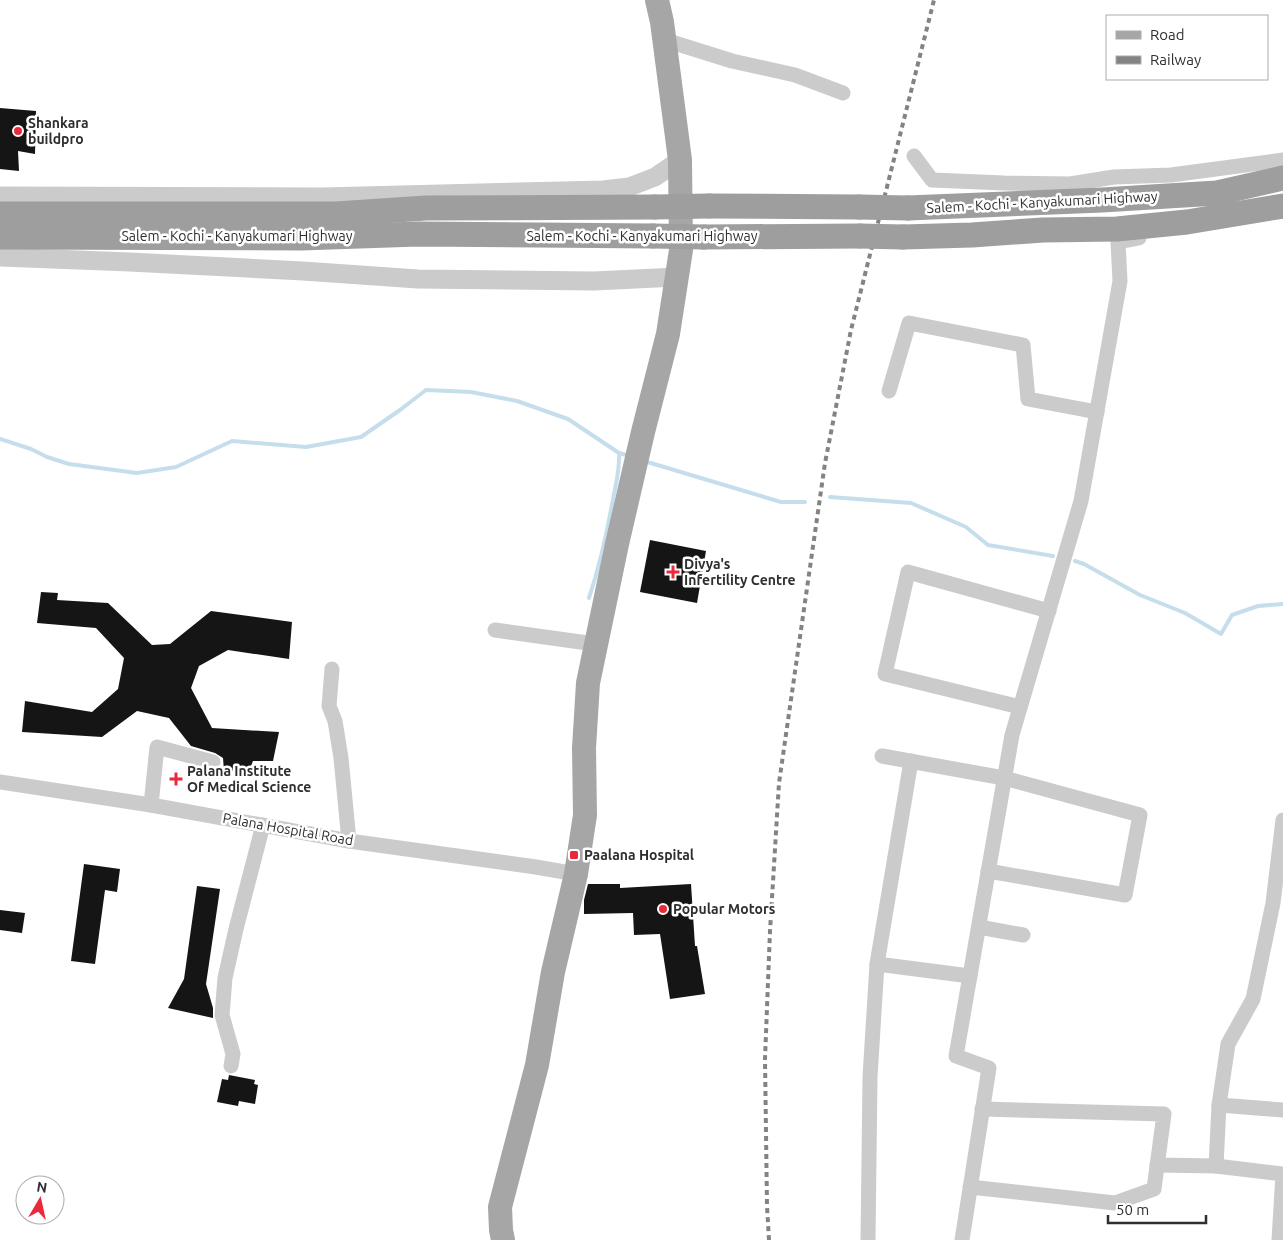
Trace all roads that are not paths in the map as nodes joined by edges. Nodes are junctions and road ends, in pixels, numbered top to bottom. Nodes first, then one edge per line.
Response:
1 (657, 0) edge
2 (665, 40) junction
3 (843, 92) dead end
4 (914, 156) dead end
5 (680, 160) junction
6 (1283, 160) edge
7 (1283, 178) edge
8 (0, 196) edge
9 (1283, 206) edge
10 (0, 214) edge
11 (1283, 218) edge
12 (0, 237) edge
13 (0, 257) edge
14 (677, 277) junction
15 (889, 391) dead end
16 (1097, 412) junction
17 (1049, 611) junction
18 (495, 630) dead end
19 (596, 644) junction
20 (332, 669) dead end
21 (1020, 707) junction
22 (882, 756) dead end
23 (911, 761) junction
24 (213, 762) dead end
25 (1004, 778) junction
26 (0, 782) edge
27 (151, 805) junction
28 (1283, 820) edge
29 (263, 825) junction
30 (349, 840) junction
31 (988, 871) junction
32 (576, 874) junction
33 (979, 927) junction
34 (1023, 935) dead end
35 (876, 964) junction
36 (970, 976) junction
37 (232, 1066) dead end
38 (1219, 1105) junction
39 (982, 1108) junction
40 (1283, 1110) edge
41 (1157, 1165) junction
42 (1216, 1166) junction
43 (970, 1187) junction
44 (504, 1240) edge
45 (868, 1240) edge
46 (962, 1240) edge
47 (1279, 1240) edge

1 - 2 main road
2 - 3 street
2 - 5 main road
4 - 6 street
5 - 8 street
5 - 14 main road
7 - 10 highway, Salem - Kochi - Kanyakumari Highway, bridge
9 - 12 highway, Salem - Kochi - Kanyakumari Highway, bridge
11 - 16 street
13 - 14 street
14 - 19 main road
15 - 16 street
16 - 17 street
17 - 21 street
17 - 21 street
18 - 19 street
19 - 32 main road
20 - 30 street
21 - 25 street
22 - 23 street
23 - 25 street
23 - 35 street
24 - 27 street
25 - 31 street
25 - 31 street
26 - 27 street, Palana Hospital Road
27 - 29 street, Palana Hospital Road
28 - 38 street
29 - 30 street, Palana Hospital Road
29 - 37 street
30 - 32 street, Palana Hospital Road
31 - 33 street
32 - 44 main road
33 - 34 street
33 - 36 street
35 - 36 street
35 - 45 street
36 - 39 street
38 - 40 street
38 - 42 street
39 - 41 street
39 - 43 street
41 - 42 street
41 - 43 street
42 - 47 street
43 - 46 street

